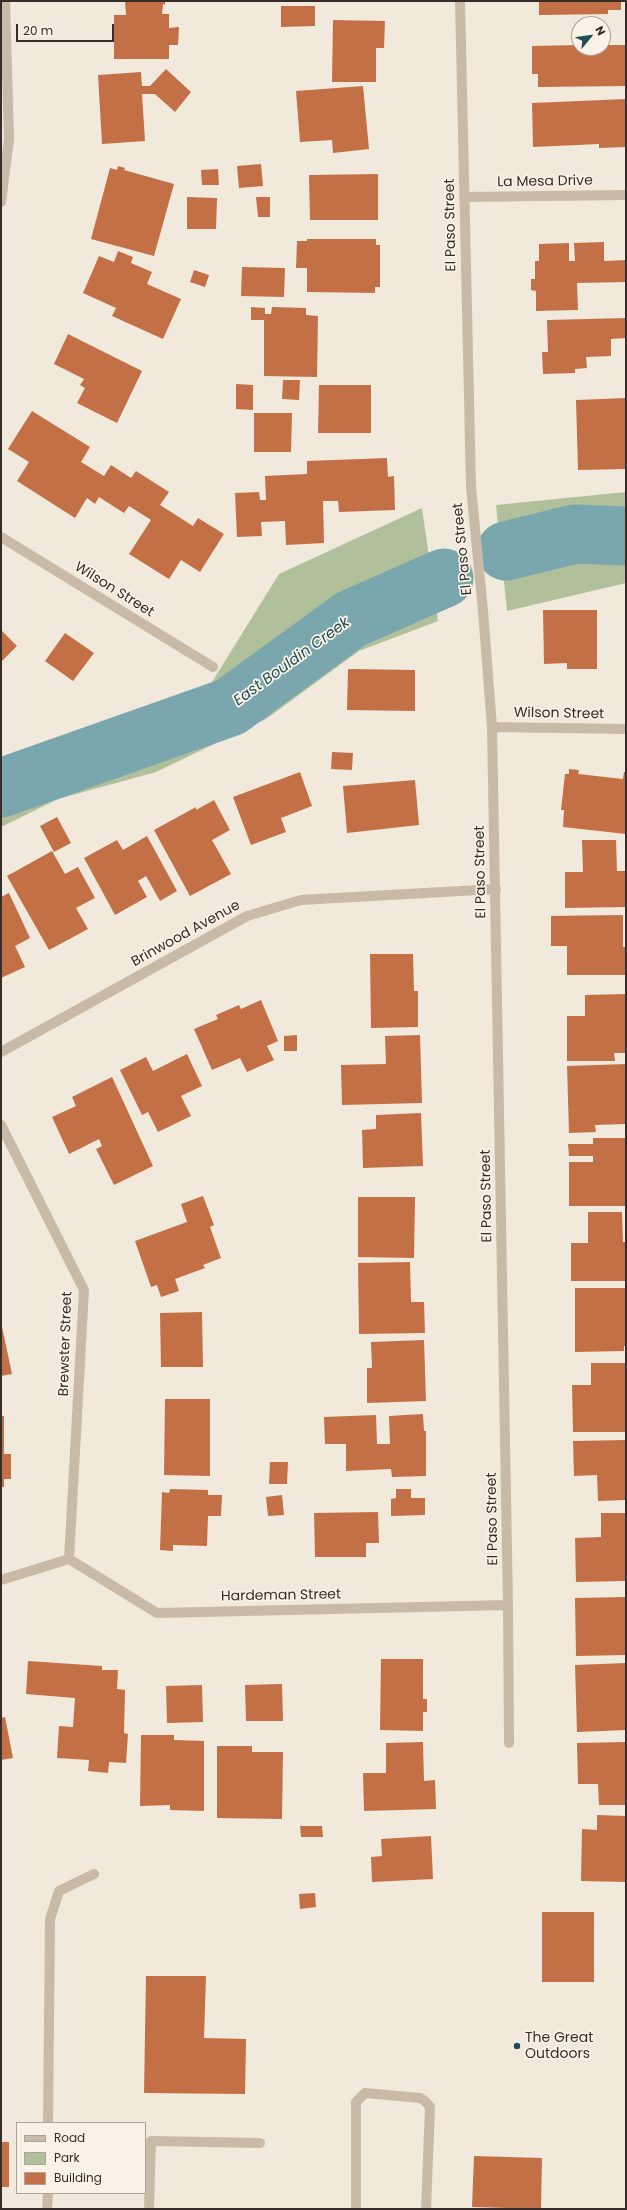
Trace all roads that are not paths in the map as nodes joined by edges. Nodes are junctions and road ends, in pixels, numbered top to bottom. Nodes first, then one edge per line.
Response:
1 (5, 1) edge
2 (460, 1) edge
3 (626, 195) edge
4 (464, 197) junction
5 (1, 202) edge
6 (1, 537) edge
7 (212, 667) dead end
8 (492, 727) junction
9 (626, 729) edge
10 (496, 889) junction
11 (1, 1052) edge
12 (1, 1125) edge
13 (69, 1559) junction
14 (1, 1580) edge
15 (508, 1605) junction
16 (509, 1743) dead end
17 (94, 1874) dead end
18 (48, 2122) edge
19 (148, 2141) edge
20 (260, 2143) dead end
21 (48, 2194) edge
22 (48, 2209) edge
23 (149, 2209) edge
24 (356, 2209) edge
25 (426, 2209) edge

1 - 5 street
2 - 4 street, El Paso Street
3 - 4 street, La Mesa Drive
4 - 8 street, El Paso Street
6 - 7 street, Wilson Street
8 - 9 street, Wilson Street
8 - 10 street, El Paso Street
10 - 11 street, Brinwood Avenue
10 - 15 street, El Paso Street
12 - 13 street, Brewster Street
13 - 14 street
13 - 15 street, Hardeman Street
15 - 16 street, El Paso Street
17 - 18 street
19 - 20 street
19 - 23 street
21 - 22 street
24 - 25 street

